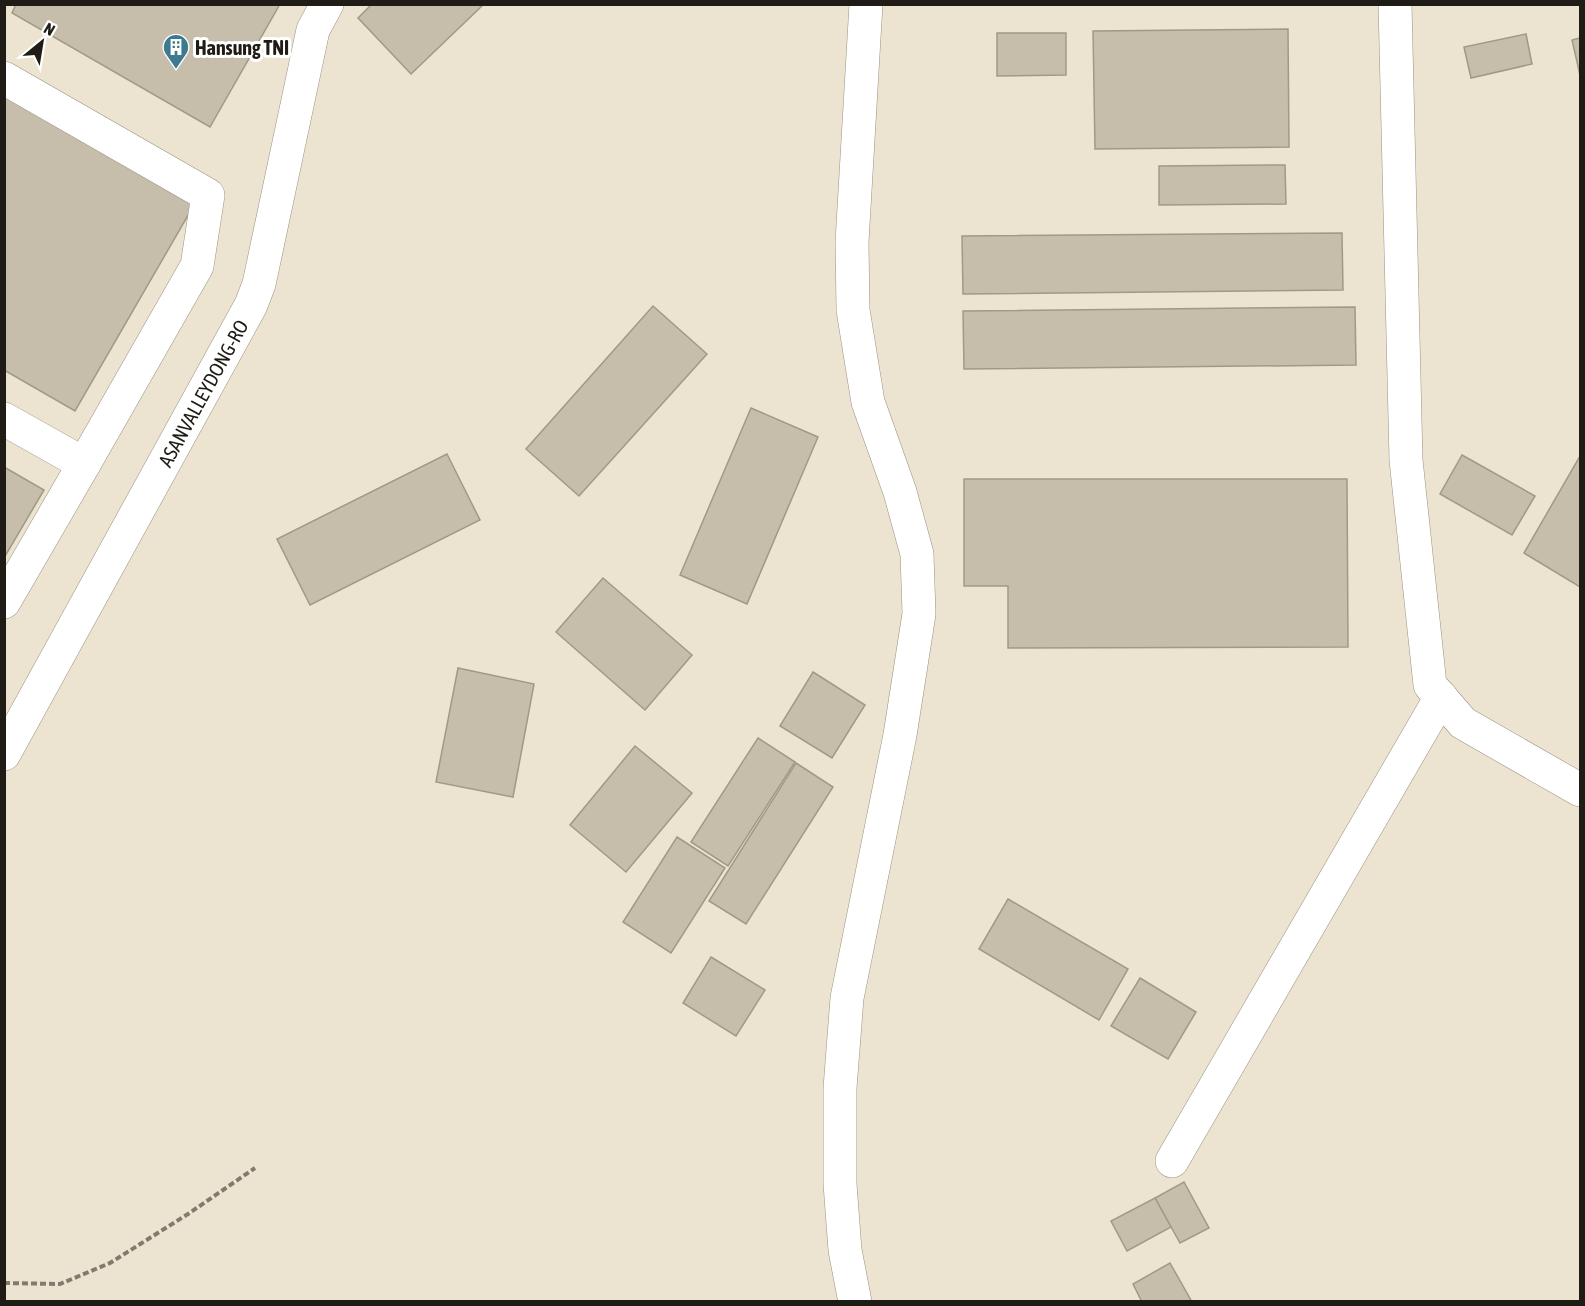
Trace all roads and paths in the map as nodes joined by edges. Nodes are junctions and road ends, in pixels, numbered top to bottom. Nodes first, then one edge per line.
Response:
1 (327, 4) edge
2 (866, 4) edge
3 (1395, 4) edge
4 (4, 78) edge
5 (4, 419) edge
6 (84, 464) junction
7 (4, 602) edge
8 (1441, 697) junction
9 (4, 754) edge
10 (1581, 790) edge
11 (1172, 1161) dead end
12 (255, 1168) dead end
13 (4, 1283) edge
14 (855, 1302) edge

1 - 9 street, ASANVALLEYDONG-RO
2 - 14 street
3 - 8 street
4 - 6 street
5 - 6 street
6 - 7 street
8 - 10 street
8 - 11 street
12 - 13 path

